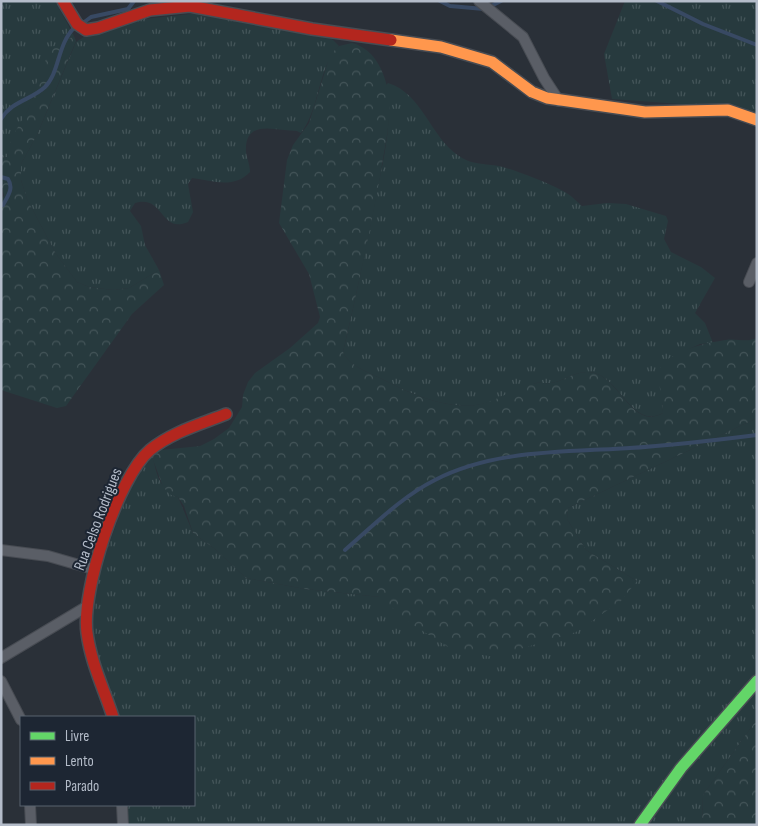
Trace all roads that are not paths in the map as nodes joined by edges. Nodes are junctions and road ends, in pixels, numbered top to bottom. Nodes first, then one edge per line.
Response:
1 (63, 1) edge
2 (480, 1) edge
3 (559, 101) junction
4 (757, 120) edge
5 (757, 263) edge
6 (749, 282) dead end
7 (226, 414) dead end
8 (1, 550) edge
9 (93, 570) junction
10 (86, 607) junction
11 (1, 658) edge
12 (1, 681) edge
13 (757, 681) edge
14 (113, 716) edge
15 (20, 718) edge
16 (30, 806) edge
17 (122, 806) edge
18 (31, 825) edge
19 (123, 825) edge
20 (640, 825) edge

1 - 3 street
2 - 3 street
3 - 4 street
5 - 6 street
7 - 9 street, Rua Celso Rodrigues
8 - 9 street
9 - 10 street, Rua Celso Rodrigues
10 - 11 street
10 - 14 street, Rua Celso Rodrigues
12 - 15 street
13 - 20 street
16 - 18 street
17 - 19 street

